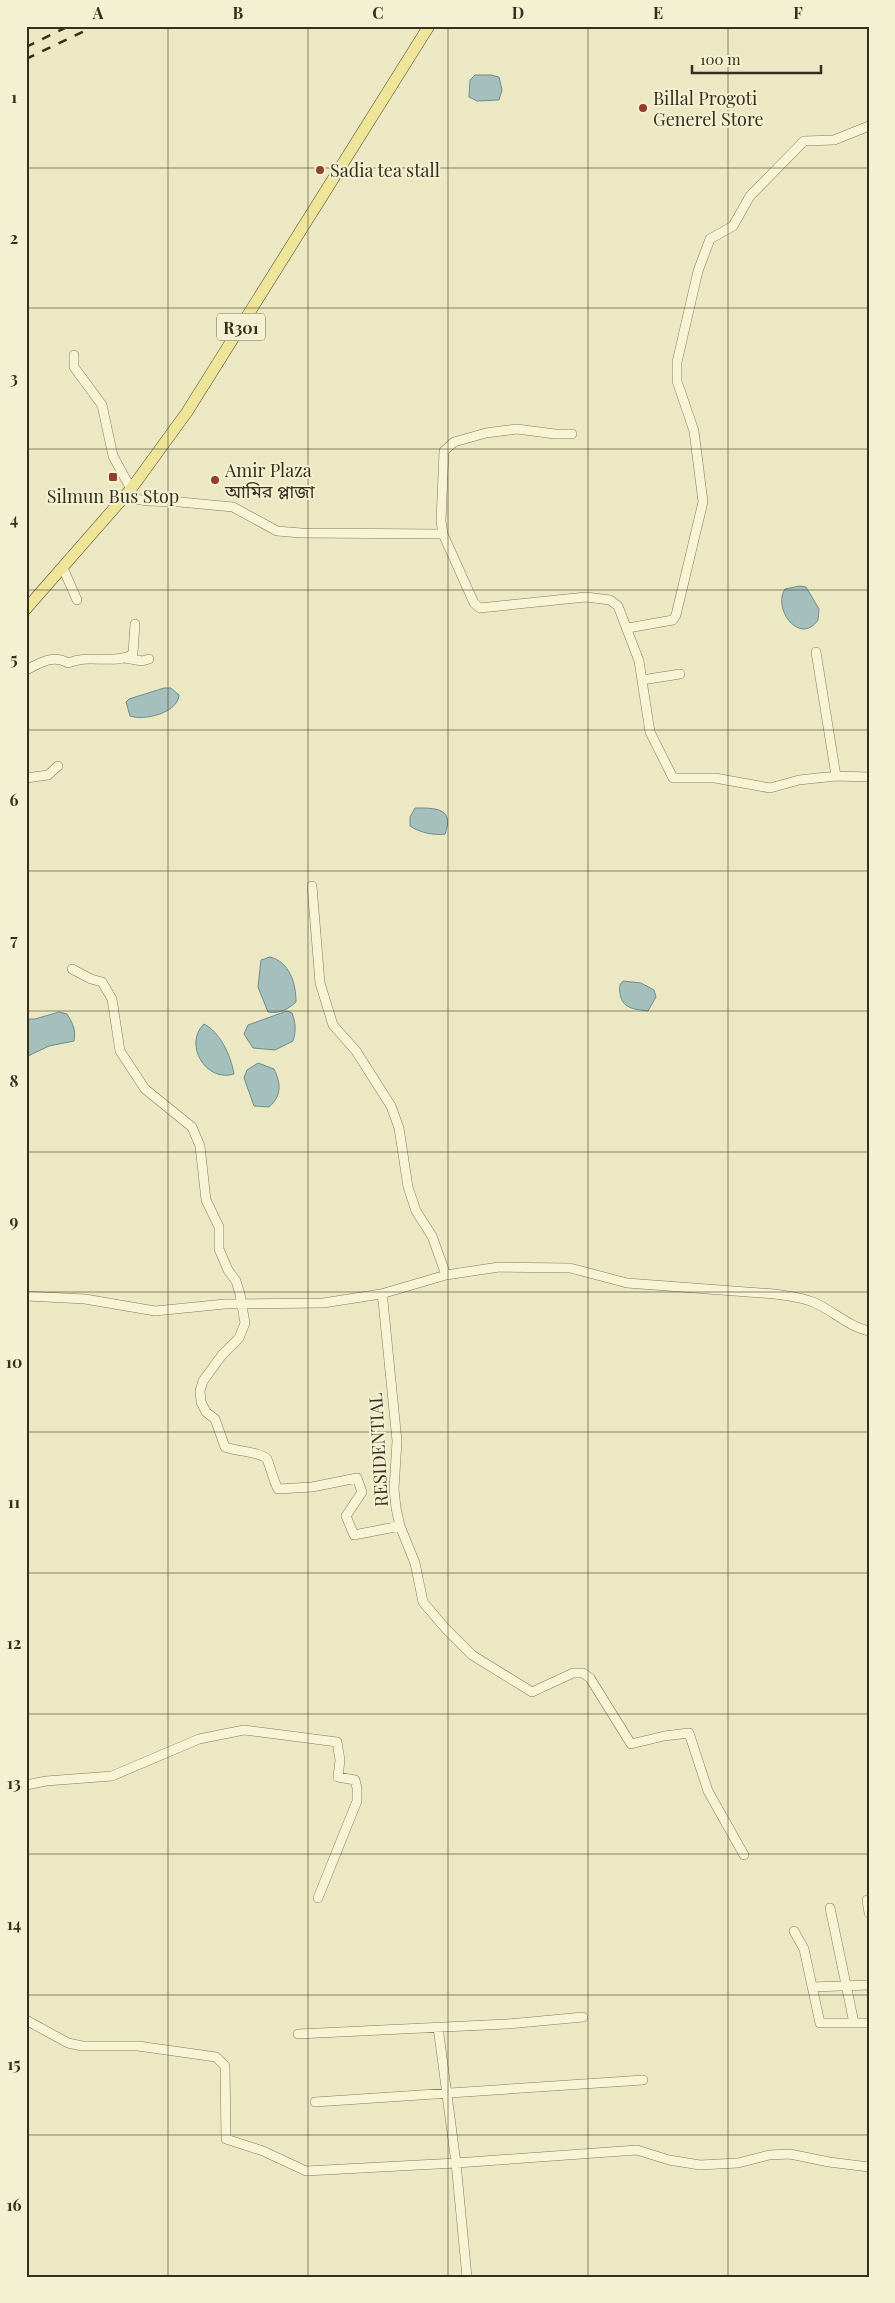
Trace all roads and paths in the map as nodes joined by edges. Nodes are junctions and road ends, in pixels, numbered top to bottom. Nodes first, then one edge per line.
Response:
1 (429, 26) edge
2 (869, 126) edge
3 (74, 355) dead end
4 (572, 434) dead end
5 (130, 489) junction
6 (122, 497) junction
7 (442, 534) junction
8 (63, 568) junction
9 (76, 600) dead end
10 (26, 609) edge
11 (135, 624) dead end
12 (628, 628) junction
13 (816, 652) dead end
14 (124, 658) junction
15 (149, 659) dead end
16 (26, 670) edge
17 (680, 674) dead end
18 (642, 680) junction
19 (58, 766) dead end
20 (836, 776) junction
21 (869, 777) edge
22 (26, 778) edge
23 (312, 886) dead end
24 (72, 968) dead end
25 (446, 1275) junction
26 (381, 1294) junction
27 (26, 1296) edge
28 (240, 1304) junction
29 (869, 1331) edge
30 (400, 1526) junction
31 (26, 1785) edge
32 (744, 1855) dead end
33 (318, 1898) dead end
34 (867, 1900) dead end
35 (830, 1908) dead end
36 (869, 1913) edge
37 (794, 1931) dead end
38 (847, 1986) junction
39 (869, 1986) edge
40 (812, 1987) junction
41 (583, 2017) dead end
42 (26, 2020) edge
43 (854, 2023) junction
44 (869, 2023) edge
45 (438, 2027) junction
46 (298, 2034) dead end
47 (643, 2080) dead end
48 (448, 2094) junction
49 (315, 2102) dead end
50 (456, 2163) junction
51 (869, 2166) edge
52 (467, 2277) edge

1 - 5 main road, R301
2 - 12 street
3 - 5 street
4 - 7 street
5 - 6 main road, R301
6 - 7 street
6 - 8 main road, R301
7 - 12 street
8 - 9 street
8 - 10 main road, R301
11 - 14 street
12 - 18 street
13 - 20 street
14 - 15 street
14 - 16 street
17 - 18 street
18 - 20 street
19 - 22 street
20 - 21 street
23 - 25 street
24 - 28 street
25 - 26 street
25 - 29 street
26 - 28 street
26 - 30 street, RESIDENTIAL
27 - 28 street
28 - 30 street
30 - 32 street, RESIDENTIAL
31 - 33 street
34 - 36 street
35 - 38 street
37 - 40 street
38 - 39 street
38 - 40 street
38 - 43 street
40 - 43 street
41 - 45 street
42 - 50 street
43 - 44 street
45 - 46 street
45 - 48 street
47 - 48 street
48 - 49 street
48 - 50 street
50 - 51 street
50 - 52 street

